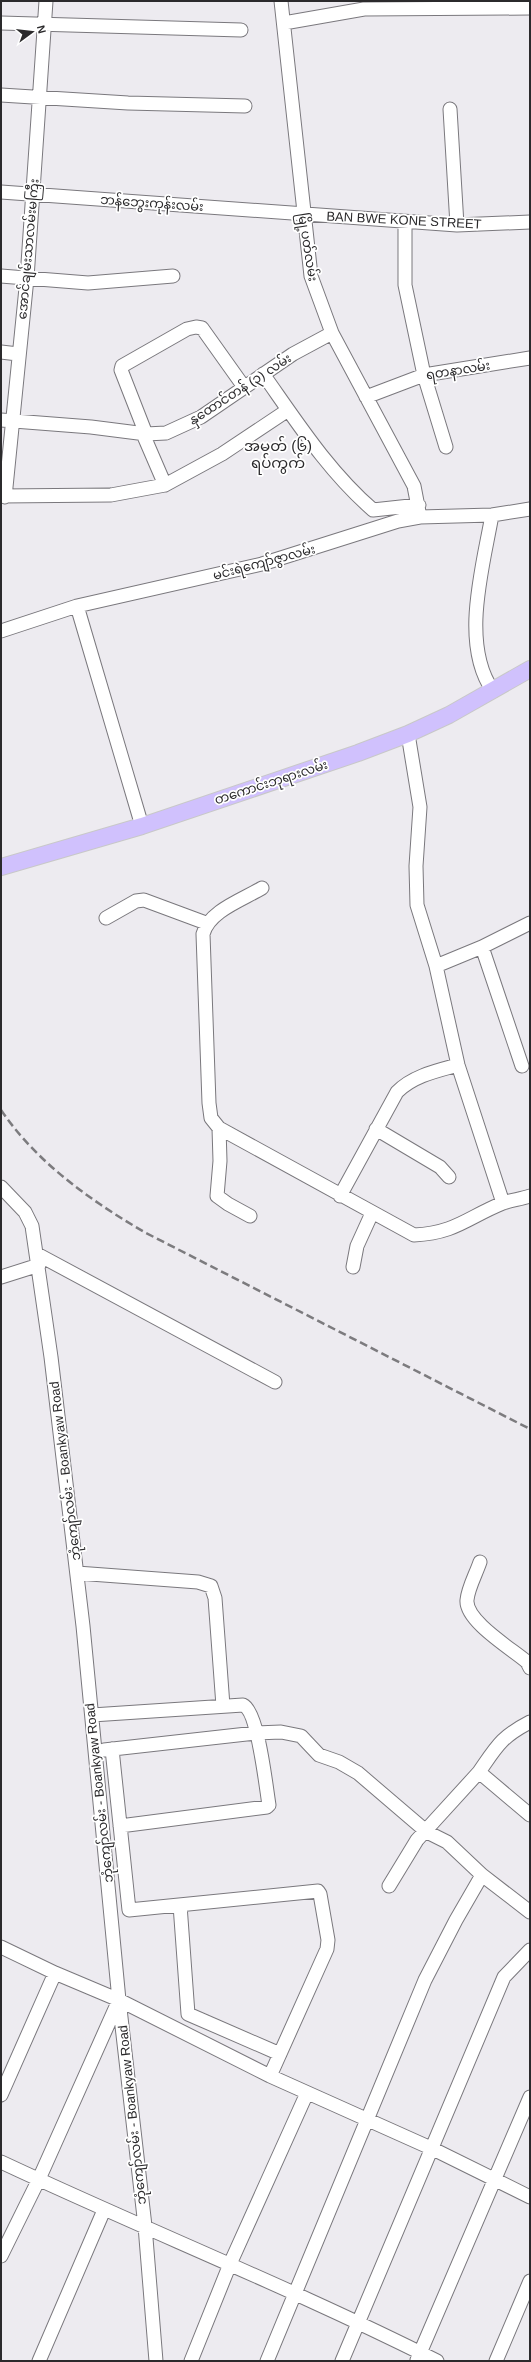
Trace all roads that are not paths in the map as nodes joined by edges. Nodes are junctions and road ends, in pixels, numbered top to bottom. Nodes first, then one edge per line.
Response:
1 (46, 1) edge
2 (281, 1) edge
3 (530, 8) edge
4 (1, 23) edge
5 (284, 23) junction
6 (44, 24) junction
7 (241, 30) dead end
8 (1, 95) edge
9 (39, 97) junction
10 (245, 106) dead end
11 (450, 109) dead end
12 (1, 192) edge
13 (33, 194) junction
14 (303, 215) junction
15 (405, 222) junction
16 (530, 222) edge
17 (457, 225) junction
18 (1, 276) edge
19 (173, 276) dead end
20 (27, 278) junction
21 (332, 333) junction
22 (1, 352) edge
23 (18, 354) junction
24 (530, 358) edge
25 (262, 374) junction
26 (424, 375) junction
27 (244, 387) junction
28 (366, 397) junction
29 (288, 410) junction
30 (7, 420) edge
31 (145, 434) junction
32 (446, 447) dead end
33 (165, 485) junction
34 (3, 496) edge
35 (530, 509) edge
36 (420, 511) junction
37 (492, 515) junction
38 (77, 606) junction
39 (1, 631) edge
40 (530, 669) edge
41 (493, 691) junction
42 (408, 734) junction
43 (142, 826) junction
44 (1, 868) edge
45 (262, 888) dead end
46 (106, 918) dead end
47 (206, 923) junction
48 (530, 923) edge
49 (482, 947) junction
50 (436, 966) junction
51 (458, 1065) junction
52 (522, 1066) dead end
53 (219, 1128) junction
54 (376, 1129) junction
55 (449, 1177) dead end
56 (1, 1187) edge
57 (340, 1196) junction
58 (530, 1196) edge
59 (503, 1203) junction
60 (372, 1212) junction
61 (250, 1216) dead end
62 (38, 1260) junction
63 (353, 1267) dead end
64 (1, 1277) edge
65 (275, 1382) dead end
66 (480, 1562) dead end
67 (76, 1573) junction
68 (530, 1668) edge
69 (223, 1706) junction
70 (92, 1716) junction
71 (530, 1722) edge
72 (256, 1733) junction
73 (112, 1749) junction
74 (95, 1750) junction
75 (479, 1772) junction
76 (530, 1815) edge
77 (120, 1826) junction
78 (427, 1832) junction
79 (482, 1875) junction
80 (389, 1886) dead end
81 (180, 1905) junction
82 (129, 1910) junction
83 (111, 1912) junction
84 (530, 1912) edge
85 (1, 1947) edge
86 (530, 1950) edge
87 (55, 1973) junction
88 (120, 2000) junction
89 (188, 2014) junction
90 (180, 2031) junction
91 (280, 2054) junction
92 (270, 2076) junction
93 (307, 2093) junction
94 (1, 2095) edge
95 (530, 2097) edge
96 (367, 2118) junction
97 (433, 2149) junction
98 (1, 2162) edge
99 (39, 2180) junction
100 (496, 2180) junction
101 (530, 2197) edge
102 (104, 2210) junction
103 (145, 2226) junction
104 (1, 2256) edge
105 (230, 2264) junction
106 (530, 2281) edge
107 (295, 2294) junction
108 (358, 2323) junction
109 (419, 2357) edge
110 (39, 2361) edge
111 (156, 2361) edge
112 (192, 2361) edge
113 (267, 2361) edge
114 (342, 2361) edge
115 (437, 2361) edge
116 (496, 2361) edge

1 - 6 street, အောင်ချမ်းသာလမ်းမကြီး
2 - 5 street, မြို့ပတ်လမ်း
3 - 5 street
4 - 6 street
5 - 14 street, မြို့ပတ်လမ်း
6 - 7 street
6 - 9 street, အောင်ချမ်းသာလမ်းမကြီး
8 - 9 street
9 - 10 street
9 - 13 street, အောင်ချမ်းသာလမ်းမကြီး
11 - 17 street
12 - 13 street, ဘန်ဘွေးကုန်းလမ်း
13 - 14 street, ဘန်ဘွေးကုန်းလမ်း
13 - 20 street, အောင်ချမ်းသာလမ်းမကြီး
14 - 15 street, BAN BWE KONE STREET
14 - 21 street, မြို့ပတ်လမ်း
15 - 17 street, BAN BWE KONE STREET
15 - 26 street
16 - 17 street, BAN BWE KONE STREET
18 - 20 street
19 - 20 street
20 - 23 street, အောင်ချမ်းသာလမ်းမကြီး
21 - 25 street, နှထောင်တန် (၃) လမ်း
21 - 28 street, မြို့ပတ်လမ်း
22 - 23 street
23 - 30 street, အောင်ချမ်းသာလမ်းမကြီး
24 - 26 street, ရတနာလမ်း
25 - 27 street, နှထောင်တန် (၃) လမ်း
25 - 29 street
26 - 28 street, ရတနာလမ်း
26 - 32 street
27 - 31 street, နှထောင်တန် (၃) လမ်း
27 - 31 street
28 - 36 street, မြို့ပတ်လမ်း
29 - 33 street
29 - 36 street
30 - 31 street, နှထောင်တန် (၃) လမ်း
30 - 34 street, အောင်ချမ်းသာလမ်းမကြီး
31 - 33 street
33 - 34 street
35 - 37 street, မင်းရဲကျော်ဇွာလမ်း
36 - 37 street, မင်းရဲကျော်ဇွာလမ်း
36 - 38 street, မင်းရဲကျော်ဇွာလမ်း
37 - 41 street
38 - 39 street, မင်းရဲကျော်ဇွာလမ်း
38 - 43 street
40 - 41 main road, တကောင်းဘုရားလမ်း
41 - 42 main road, တကောင်းဘုရားလမ်း
42 - 43 main road, တကောင်းဘုရားလမ်း
42 - 50 street
43 - 44 main road, တကောင်းဘုရားလမ်း
45 - 47 street
46 - 47 street
47 - 53 street
48 - 49 street
49 - 50 street
49 - 52 street
50 - 51 street
51 - 54 street
51 - 59 street
53 - 57 street
53 - 61 street
54 - 55 street
54 - 57 street
56 - 62 street, ဘုံကျော်လမ်း - Boankyaw Road
57 - 60 street
58 - 59 street
59 - 60 street
60 - 63 street
62 - 64 street
62 - 65 street
62 - 67 street, ဘုံကျော်လမ်း - Boankyaw Road
66 - 68 street
67 - 69 street
67 - 70 street, ဘုံကျော်လမ်း - Boankyaw Road
69 - 70 street
69 - 72 street
70 - 74 street, ဘုံကျော်လမ်း - Boankyaw Road
71 - 75 street
72 - 73 street
72 - 77 street
72 - 78 street
73 - 74 street
73 - 77 street
74 - 83 street, ဘုံကျော်လမ်း - Boankyaw Road
75 - 76 street
75 - 78 street
77 - 82 street
78 - 79 street
78 - 80 street
79 - 84 street
79 - 96 street
81 - 82 street
81 - 89 street
81 - 91 street
82 - 83 street
83 - 88 street, ဘုံကျော်လမ်း - Boankyaw Road
85 - 87 street
86 - 97 street
87 - 88 street
87 - 94 street
88 - 90 street
88 - 99 street
88 - 103 street, ဘုံကျော်လမ်း - Boankyaw Road
89 - 90 street
89 - 91 street
90 - 92 street
91 - 92 street
92 - 93 street
93 - 96 street
93 - 105 street
95 - 100 street
96 - 97 street
96 - 107 street
97 - 100 street
97 - 108 street
98 - 99 street
99 - 102 street
99 - 104 street
100 - 101 street
100 - 109 street
102 - 103 street
102 - 110 street
103 - 105 street
103 - 111 street, ဘုံကျော်လမ်း - Boankyaw Road
105 - 107 street
105 - 112 street
106 - 116 street
107 - 108 street
107 - 113 street
108 - 109 street
108 - 114 street
109 - 115 street

